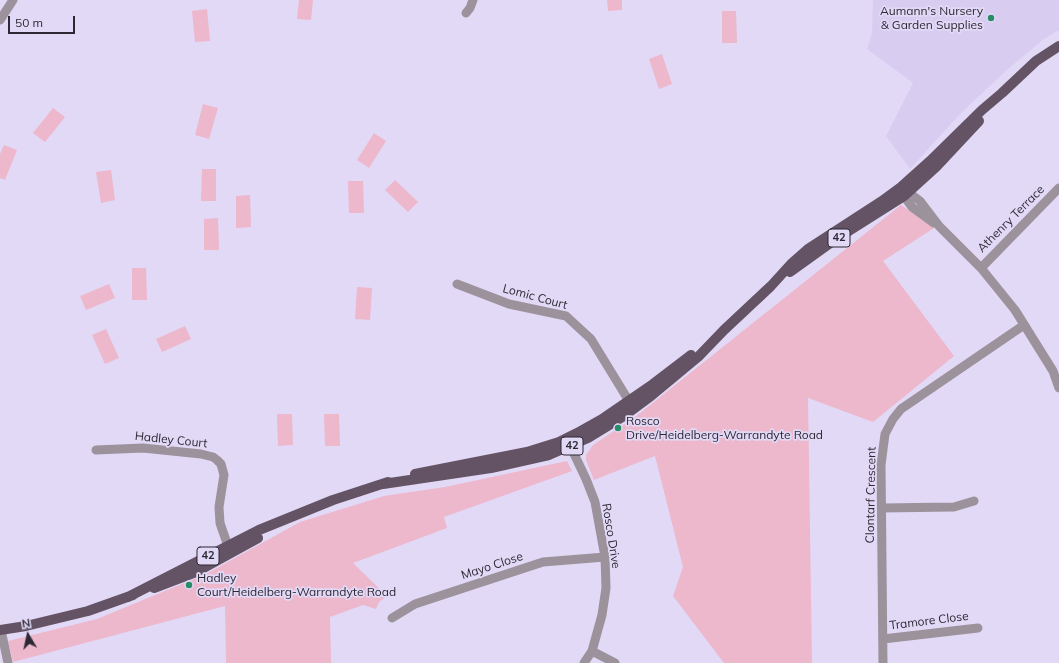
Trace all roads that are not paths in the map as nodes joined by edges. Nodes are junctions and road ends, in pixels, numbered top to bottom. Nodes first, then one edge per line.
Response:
1 (13, 0) edge
2 (473, 0) edge
3 (466, 13) dead end
4 (0, 20) edge
5 (1059, 46) edge
6 (1059, 188) edge
7 (905, 192) junction
8 (981, 268) junction
9 (457, 284) dead end
10 (1024, 325) junction
11 (1056, 369) edge
12 (1059, 388) edge
13 (632, 405) junction
14 (569, 442) junction
15 (96, 450) dead end
16 (974, 501) dead end
17 (882, 508) junction
18 (229, 550) junction
19 (605, 557) junction
20 (392, 618) dead end
21 (978, 628) dead end
22 (0, 630) edge
23 (883, 639) junction
24 (592, 651) junction
25 (8, 663) edge
26 (584, 663) edge
27 (615, 663) edge
28 (883, 663) edge

1 - 4 street
2 - 3 street
5 - 7 main road, 42
6 - 8 street, Athenry Terrace
7 - 8 street
7 - 13 main road, 42
8 - 10 street
9 - 13 street, Lomic Court
10 - 11 street
10 - 17 street, Clontarf Crescent
11 - 12 street
13 - 14 main road, 42
14 - 18 main road, 42
14 - 19 street, Rosco Drive
15 - 18 street, Hadley Court
16 - 17 street
17 - 23 street, Clontarf Crescent
18 - 22 main road, 42
19 - 20 street, Mayo Close
19 - 24 street, Rosco Drive
21 - 23 street, Tramore Close
22 - 25 street
23 - 28 street, Clontarf Crescent
24 - 26 street, Rosco Drive
24 - 27 street

